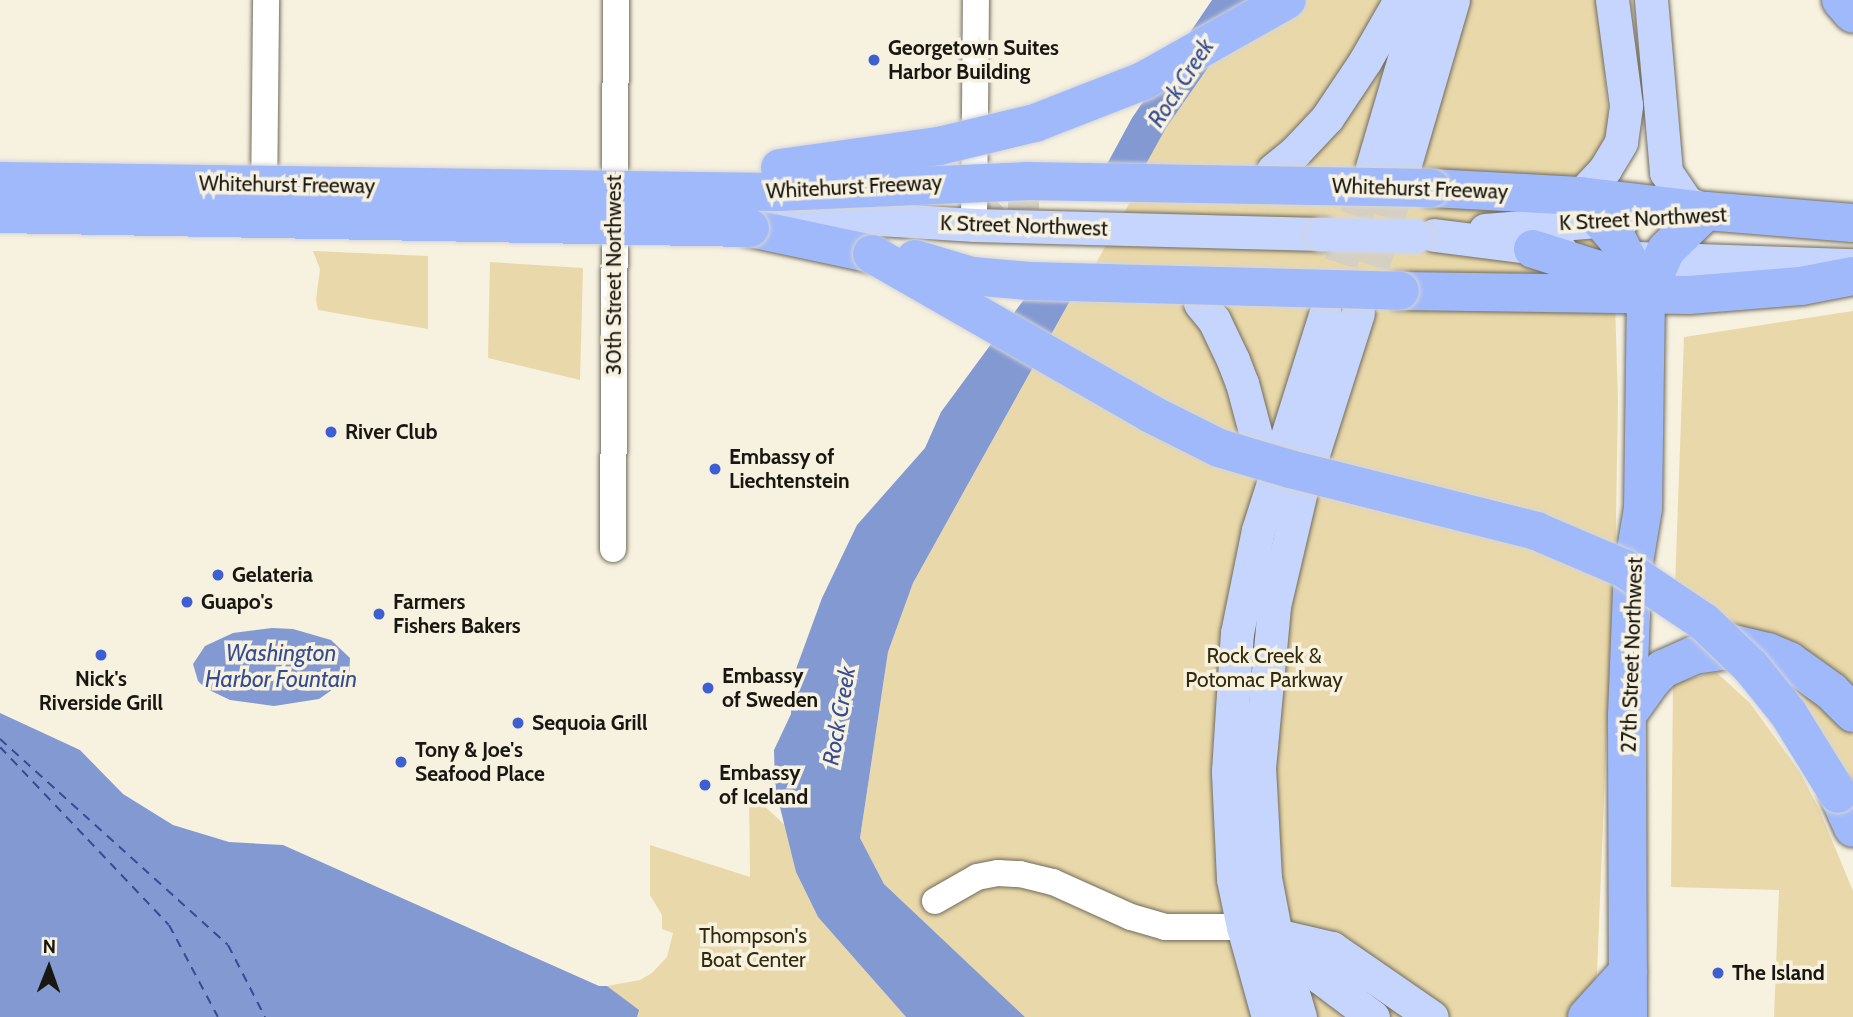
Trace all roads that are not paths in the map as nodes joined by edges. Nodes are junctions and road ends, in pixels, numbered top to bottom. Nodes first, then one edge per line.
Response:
1 (616, 0) edge
2 (976, 0) edge
3 (1287, 0) edge
4 (1401, 0) edge
5 (1421, 0) edge
6 (1453, 0) edge
7 (1612, 0) edge
8 (1651, 0) edge
9 (1841, 0) edge
10 (266, 1) edge
11 (1853, 14) edge
12 (1272, 170) dead end
13 (1402, 175) junction
14 (0, 181) edge
15 (534, 189) junction
16 (0, 197) edge
17 (264, 201) junction
18 (615, 206) junction
19 (1592, 209) junction
20 (1706, 211) junction
21 (0, 214) edge
22 (1853, 223) edge
23 (974, 225) junction
24 (1532, 236) junction
25 (872, 254) junction
26 (1643, 258) junction
27 (1853, 265) edge
28 (1801, 275) junction
29 (1853, 276) edge
30 (1646, 294) junction
31 (1200, 303) dead end
32 (1358, 313) tunnel mouth
33 (1325, 315) tunnel mouth
34 (1255, 432) dead end
35 (1643, 508) junction
36 (613, 549) dead end
37 (1747, 647) junction
38 (1853, 713) edge
39 (1627, 715) junction
40 (1845, 811) edge
41 (935, 901) dead end
42 (1242, 927) junction
43 (1276, 935) junction
44 (1628, 972) junction
45 (1268, 1017) edge
46 (1300, 1017) edge
47 (1373, 1017) edge
48 (1432, 1017) edge
49 (1587, 1017) edge
50 (1629, 1017) edge
51 (1648, 1017) edge

1 - 18 street, 30th Street Northwest
2 - 23 street
3 - 15 highway, bridge
4 - 12 main road
5 - 13 main road
6 - 13 main road
7 - 19 main road
8 - 20 main road
9 - 11 highway
10 - 17 street
13 - 15 highway, Whitehurst Freeway, bridge
13 - 19 highway, Whitehurst Freeway
14 - 15 highway, Whitehurst Freeway, bridge
16 - 17 main road, K Street Northwest
17 - 18 main road, K Street Northwest
18 - 23 main road, K Street Northwest
18 - 36 street, 30th Street Northwest
19 - 20 highway, Whitehurst Freeway
19 - 24 main road
19 - 26 highway
20 - 22 highway, K Street Northwest
20 - 26 highway
21 - 25 highway, Whitehurst Freeway, bridge
23 - 24 main road, K Street Northwest, bridge
24 - 26 main road, K Street Northwest
24 - 30 highway
25 - 30 highway, Whitehurst Freeway, bridge
25 - 40 highway, bridge
26 - 28 main road, K Street Northwest
26 - 30 highway
27 - 28 main road, K Street Northwest
28 - 29 highway, K Street Northwest
28 - 30 highway, K Street Northwest
30 - 35 highway, 27th Street Northwest
31 - 34 main road
32 - 33 main road
35 - 37 highway
35 - 39 highway, 27th Street Northwest
37 - 38 highway
37 - 39 highway
39 - 44 highway, 27th Street Northwest
41 - 42 street
42 - 43 main road
42 - 43 main road
42 - 45 main road
43 - 46 main road
43 - 47 main road
43 - 48 main road
44 - 49 highway
44 - 50 highway, 27th Street Northwest
44 - 51 highway

